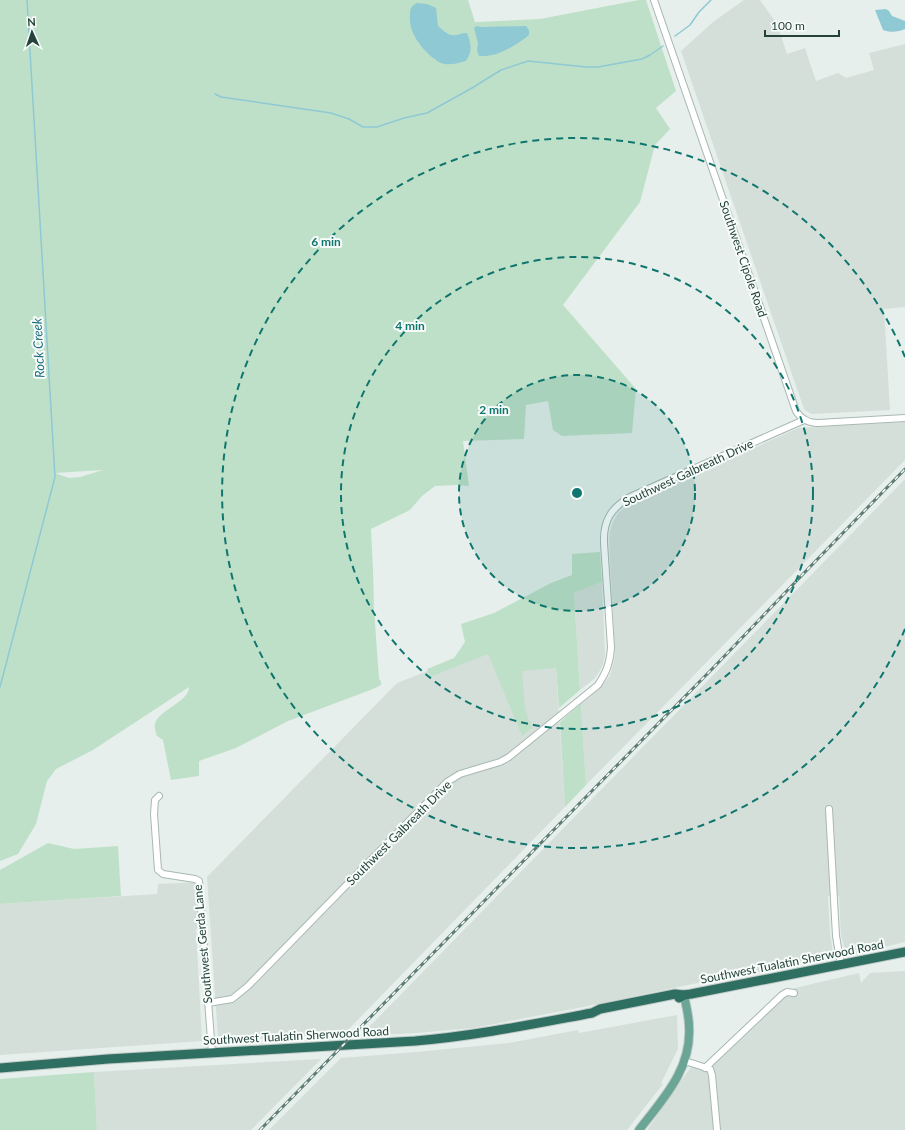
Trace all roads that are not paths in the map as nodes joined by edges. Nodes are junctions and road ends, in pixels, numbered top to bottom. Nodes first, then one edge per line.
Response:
1 (654, 0) edge
2 (905, 418) edge
3 (804, 420) junction
4 (159, 796) dead end
5 (830, 810) dead end
6 (905, 952) edge
7 (841, 965) junction
8 (794, 993) dead end
9 (684, 996) junction
10 (208, 1002) junction
11 (212, 1053) junction
12 (685, 1061) junction
13 (0, 1068) edge
14 (705, 1068) junction
15 (639, 1130) edge
16 (717, 1130) edge

1 - 3 street, Southwest Cipole Road
2 - 3 street
3 - 10 street, Southwest Galbreath Drive
4 - 10 street, Southwest Gerda Lane
5 - 7 street
6 - 7 highway, Southwest Tualatin Sherwood Road
7 - 9 highway, Southwest Tualatin Sherwood Road
8 - 14 street
9 - 11 highway, Southwest Tualatin Sherwood Road
9 - 12 main road
10 - 11 street, Southwest Gerda Lane
11 - 13 highway, Southwest Tualatin Sherwood Road
12 - 14 street
12 - 15 main road
14 - 16 street

